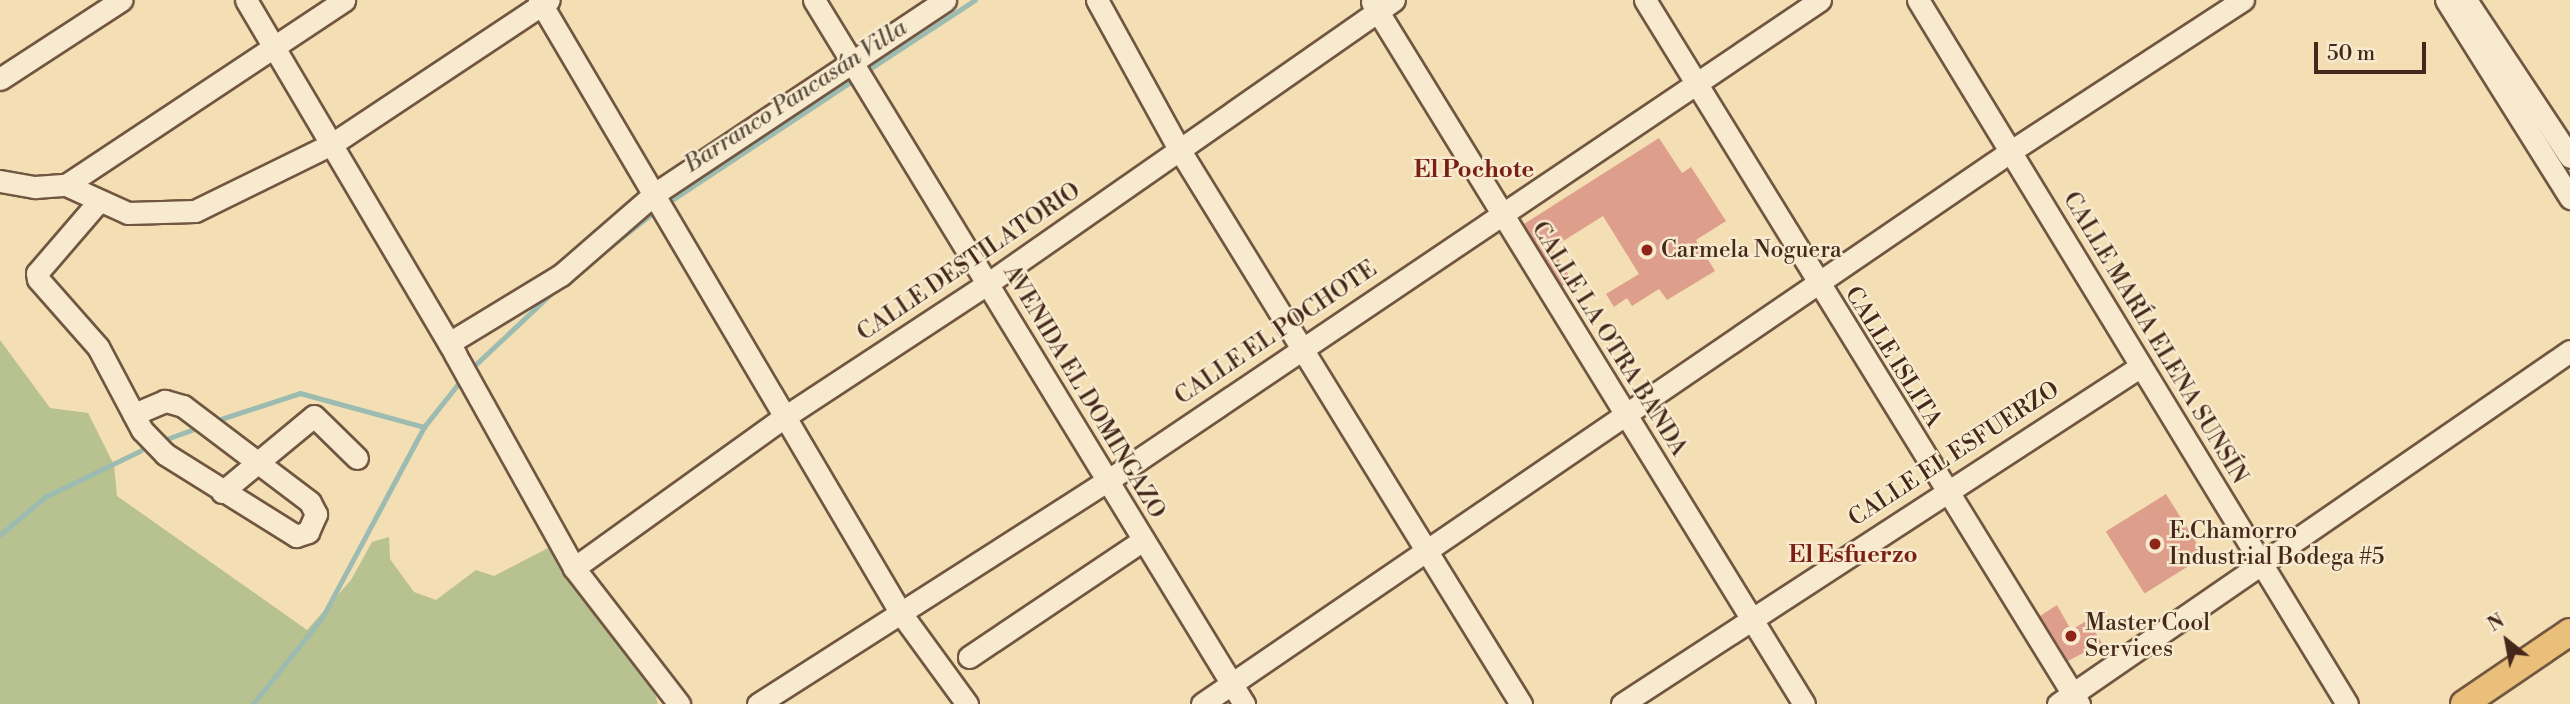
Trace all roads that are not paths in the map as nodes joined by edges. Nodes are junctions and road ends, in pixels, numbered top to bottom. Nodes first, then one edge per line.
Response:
1 (121, 0) edge
2 (246, 0) edge
3 (344, 0) edge
4 (814, 0) edge
5 (944, 0) edge
6 (1097, 0) edge
7 (1645, 0) edge
8 (1820, 0) edge
9 (1918, 0) edge
10 (2243, 0) edge
11 (2446, 0) edge
12 (2466, 0) edge
13 (543, 1) edge
14 (1381, 4) edge
15 (275, 46) junction
16 (858, 73) junction
17 (0, 79) edge
18 (1696, 79) junction
19 (2513, 91) junction
20 (332, 144) junction
21 (1179, 149) junction
22 (2011, 151) junction
23 (2570, 158) edge
24 (0, 181) edge
25 (66, 185) junction
26 (653, 195) junction
27 (2570, 198) edge
28 (99, 201) junction
29 (1498, 213) junction
30 (987, 284) junction
31 (1817, 285) junction
32 (449, 343) junction
33 (1301, 346) junction
34 (2570, 351) edge
35 (2141, 366) junction
36 (134, 414) junction
37 (1627, 416) junction
38 (783, 418) junction
39 (357, 458) dead end
40 (259, 463) junction
41 (1107, 481) junction
42 (1947, 490) junction
43 (222, 492) junction
44 (1143, 540) junction
45 (1427, 549) junction
46 (2263, 566) junction
47 (574, 568) junction
48 (900, 612) junction
49 (1752, 616) junction
50 (2570, 632) edge
51 (2570, 650) edge
52 (969, 657) dead end
53 (1232, 684) junction
54 (2070, 701) edge
55 (680, 704) edge
56 (758, 704) edge
57 (967, 704) edge
58 (1202, 704) edge
59 (1244, 704) edge
60 (1521, 704) edge
61 (1622, 704) edge
62 (1804, 704) edge
63 (2347, 704) edge
64 (2465, 704) edge
65 (2489, 704) edge

1 - 17 street
2 - 15 street
3 - 15 street
4 - 16 street, AVENIDA EL DOMINGAZO
5 - 16 street
6 - 21 street
7 - 18 street, CALLE ISLITA
8 - 18 street, CALLE EL POCHOTE
9 - 22 street, CALLE MARÍA ELENA SUNSÍN
10 - 22 street
11 - 19 street
12 - 19 street
13 - 20 street
13 - 26 street
14 - 21 street, CALLE DESTILATORIO
14 - 29 street, CALLE LA OTRA BANDA
15 - 20 street
15 - 25 street
16 - 26 street
16 - 30 street, AVENIDA EL DOMINGAZO
18 - 29 street, CALLE EL POCHOTE
18 - 31 street, CALLE ISLITA
19 - 23 street
19 - 27 street
20 - 28 street
20 - 32 street
21 - 30 street, CALLE DESTILATORIO
21 - 33 street
22 - 31 street
22 - 35 street, CALLE MARÍA ELENA SUNSÍN
24 - 25 street
25 - 28 street
26 - 32 street
26 - 38 street
28 - 36 street
29 - 33 street, CALLE EL POCHOTE
29 - 37 street, CALLE LA OTRA BANDA
30 - 38 street, CALLE DESTILATORIO
30 - 41 street, AVENIDA EL DOMINGAZO
31 - 37 street
31 - 42 street, CALLE ISLITA
32 - 47 street
33 - 41 street, CALLE EL POCHOTE
33 - 45 street
34 - 46 street
35 - 42 street, CALLE EL ESFUERZO
35 - 46 street, CALLE MARÍA ELENA SUNSÍN
36 - 40 street
36 - 43 street
37 - 45 street
37 - 49 street, CALLE LA OTRA BANDA
38 - 47 street, CALLE DESTILATORIO
38 - 48 street
39 - 40 street
40 - 43 street
40 - 43 street
41 - 44 street, AVENIDA EL DOMINGAZO
41 - 48 street, CALLE EL POCHOTE
42 - 49 street, CALLE EL ESFUERZO
42 - 54 street, CALLE ISLITA
44 - 52 street
44 - 53 street, AVENIDA EL DOMINGAZO
45 - 53 street
45 - 60 street
46 - 54 street
46 - 63 street, CALLE MARÍA ELENA SUNSÍN
47 - 55 street
48 - 56 street, CALLE EL POCHOTE
48 - 57 street
49 - 61 street, CALLE EL ESFUERZO
49 - 62 street, CALLE LA OTRA BANDA
50 - 64 main road
51 - 65 main road
53 - 58 street
53 - 59 street, AVENIDA EL DOMINGAZO

